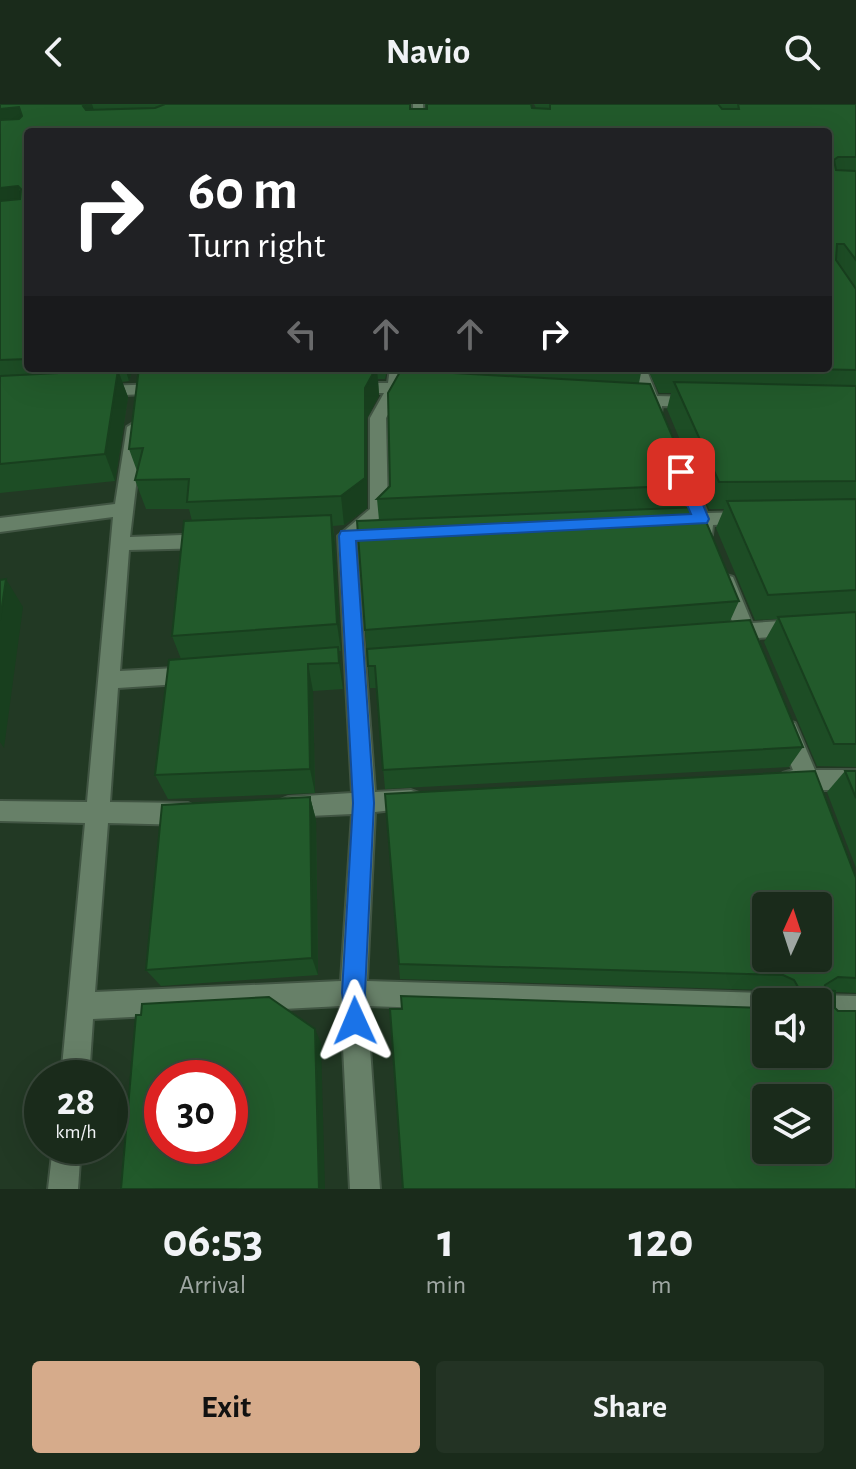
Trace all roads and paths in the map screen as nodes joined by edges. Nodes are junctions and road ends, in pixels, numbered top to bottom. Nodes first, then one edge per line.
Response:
1 (418, 104) edge
2 (419, 128) edge
3 (640, 372) edge
4 (397, 378) edge
5 (141, 379) edge
6 (332, 388) edge
7 (188, 389) edge
8 (426, 389) edge
9 (78, 392) edge
10 (621, 399) edge
11 (651, 401) junction
12 (714, 402) edge
13 (662, 427) edge
14 (673, 453) edge
15 (123, 509) junction
16 (763, 518) edge
17 (701, 519) junction
18 (655, 521) edge
19 (0, 525) edge
20 (378, 534) edge
21 (340, 536) junction
22 (226, 540) edge
23 (121, 544) junction
24 (824, 627) edge
25 (746, 631) junction
26 (714, 633) edge
27 (757, 658) edge
28 (217, 673) edge
29 (111, 680) junction
30 (780, 712) edge
31 (808, 779) junction
32 (856, 780) edge
33 (776, 781) edge
34 (427, 799) edge
35 (364, 803) junction
36 (819, 808) edge
37 (269, 809) edge
38 (0, 811) edge
39 (99, 812) junction
40 (205, 813) edge
41 (353, 993) junction
42 (83, 1006) junction
43 (752, 1006) edge
44 (832, 1008) edge
45 (856, 1009) edge
46 (77, 1060) edge
47 (65, 1164) edge
48 (63, 1189) edge
49 (365, 1189) edge

1 - 2 street
3 - 11 street
4 - 6 street
4 - 8 street
4 - 21 street
5 - 7 street
5 - 9 street
5 - 15 street
10 - 11 street
11 - 12 street
11 - 13 street
14 - 17 street
15 - 19 street
15 - 23 street
16 - 17 street
17 - 18 street
17 - 25 street
20 - 21 street
21 - 35 street
22 - 23 street
23 - 29 street
24 - 25 street
25 - 26 street
25 - 27 street
28 - 29 street
29 - 39 street
30 - 31 street
31 - 32 street
31 - 33 street
31 - 36 street
34 - 35 street
35 - 37 street
35 - 41 street
38 - 39 street
39 - 40 street
39 - 42 street
41 - 42 street
41 - 43 street
41 - 49 street
42 - 46 street
44 - 45 street
47 - 48 street

